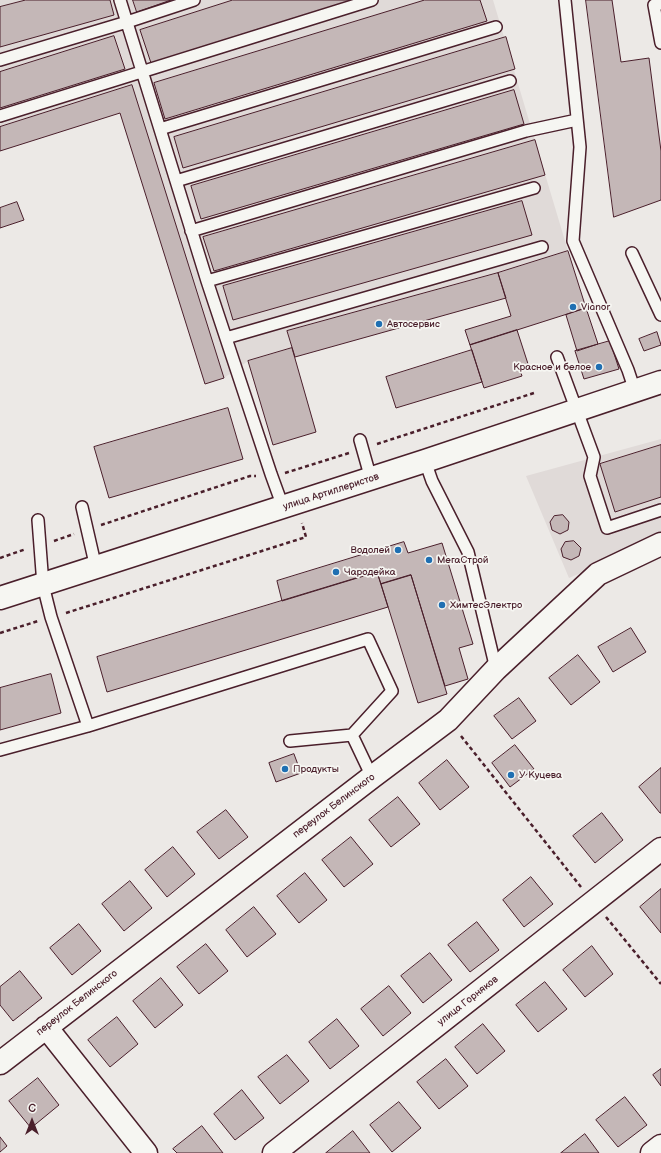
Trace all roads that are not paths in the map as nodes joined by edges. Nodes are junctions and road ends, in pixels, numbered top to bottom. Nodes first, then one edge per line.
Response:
1 (120, 0) edge
2 (194, 0) edge
3 (372, 0) edge
4 (565, 0) edge
5 (661, 4) edge
6 (127, 22) junction
7 (496, 27) dead end
8 (661, 43) edge
9 (0, 60) edge
10 (142, 72) junction
11 (510, 81) dead end
12 (0, 116) edge
13 (577, 120) junction
14 (160, 129) junction
15 (176, 181) junction
16 (534, 188) dead end
17 (191, 230) junction
18 (542, 247) dead end
19 (632, 253) dead end
20 (207, 281) junction
21 (661, 315) edge
22 (226, 338) junction
23 (557, 357) dead end
24 (661, 382) edge
25 (634, 391) junction
26 (576, 410) junction
27 (360, 440) dead end
28 (425, 462) junction
29 (371, 479) junction
30 (82, 507) dead end
31 (283, 507) junction
32 (661, 510) edge
33 (38, 520) dead end
34 (661, 544) edge
35 (96, 568) junction
36 (44, 585) junction
37 (0, 598) edge
38 (496, 669) junction
39 (88, 726) junction
40 (352, 735) junction
41 (290, 742) dead end
42 (0, 750) edge
43 (372, 777) junction
44 (661, 849) edge
45 (46, 1027) junction
46 (0, 1063) edge
47 (661, 1146) edge
48 (146, 1153) edge
49 (274, 1153) edge
50 (652, 1153) edge

1 - 6 lane
2 - 6 lane
3 - 10 lane
4 - 13 lane
5 - 8 lane
6 - 9 lane
6 - 10 lane
7 - 14 lane
10 - 12 lane
10 - 14 lane
11 - 15 lane
13 - 17 lane
13 - 25 lane
14 - 15 lane
15 - 17 lane
16 - 20 lane
17 - 20 lane
18 - 22 lane
19 - 21 lane
20 - 22 lane
22 - 31 lane
23 - 26 lane
24 - 25 street, улица Артиллеристов
25 - 26 street, улица Артиллеристов
26 - 28 street, улица Артиллеристов
26 - 32 lane
27 - 29 lane
28 - 29 street, улица Артиллеристов
28 - 38 lane
29 - 31 street, улица Артиллеристов
30 - 35 lane
31 - 35 street, улица Артиллеристов
33 - 36 lane
34 - 38 street, переулок Белинского
35 - 36 street, улица Артиллеристов
36 - 37 street, улица Артиллеристов
36 - 39 lane
38 - 43 street, переулок Белинского
39 - 40 lane
39 - 42 lane
40 - 41 lane
40 - 43 lane
43 - 45 street, переулок Белинского
44 - 49 street, улица Горняков
45 - 46 street, переулок Белинского
45 - 48 street
47 - 50 street

